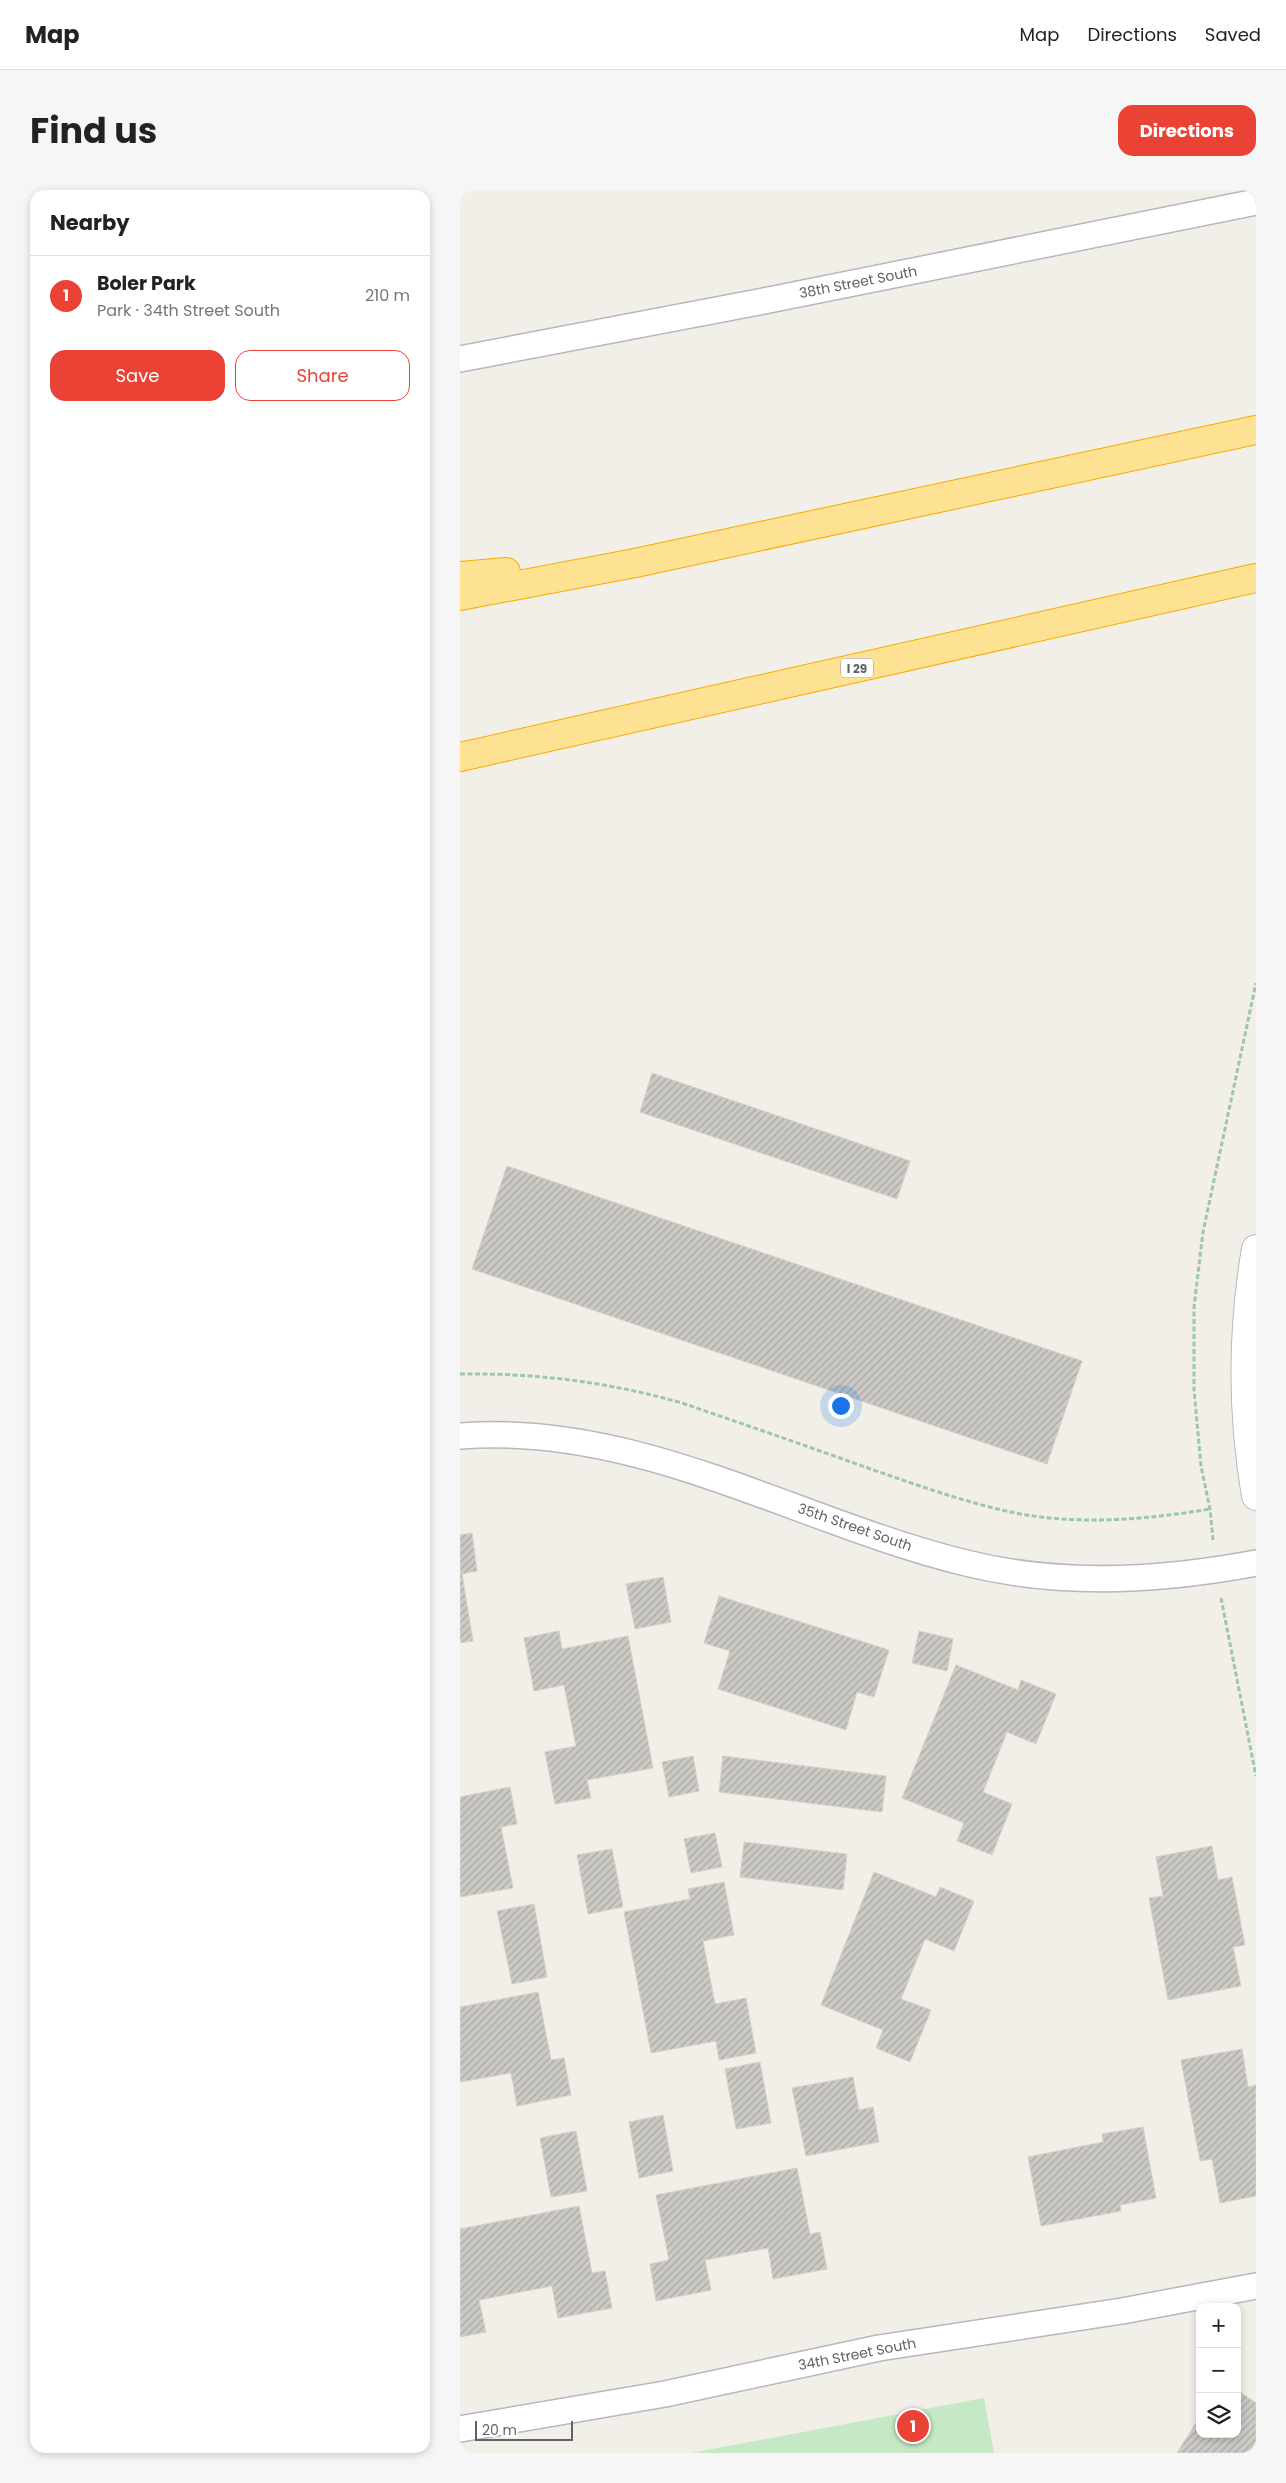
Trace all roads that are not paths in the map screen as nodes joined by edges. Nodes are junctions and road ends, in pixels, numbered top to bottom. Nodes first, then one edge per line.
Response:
1 (1256, 202) edge
2 (460, 359) edge
3 (1256, 430) edge
4 (635, 563) junction
5 (460, 576) edge
6 (1255, 578) edge
7 (460, 596) edge
8 (460, 757) edge
9 (1256, 1249) edge
10 (460, 1436) edge
11 (1256, 1496) edge
12 (1256, 1563) edge
13 (1256, 2286) edge
14 (460, 2429) edge

1 - 2 street, 38th Street South
3 - 4 highway
4 - 5 highway
4 - 7 highway
6 - 8 highway, I 29
9 - 11 street
10 - 12 street, 35th Street South
13 - 14 street, 34th Street South

